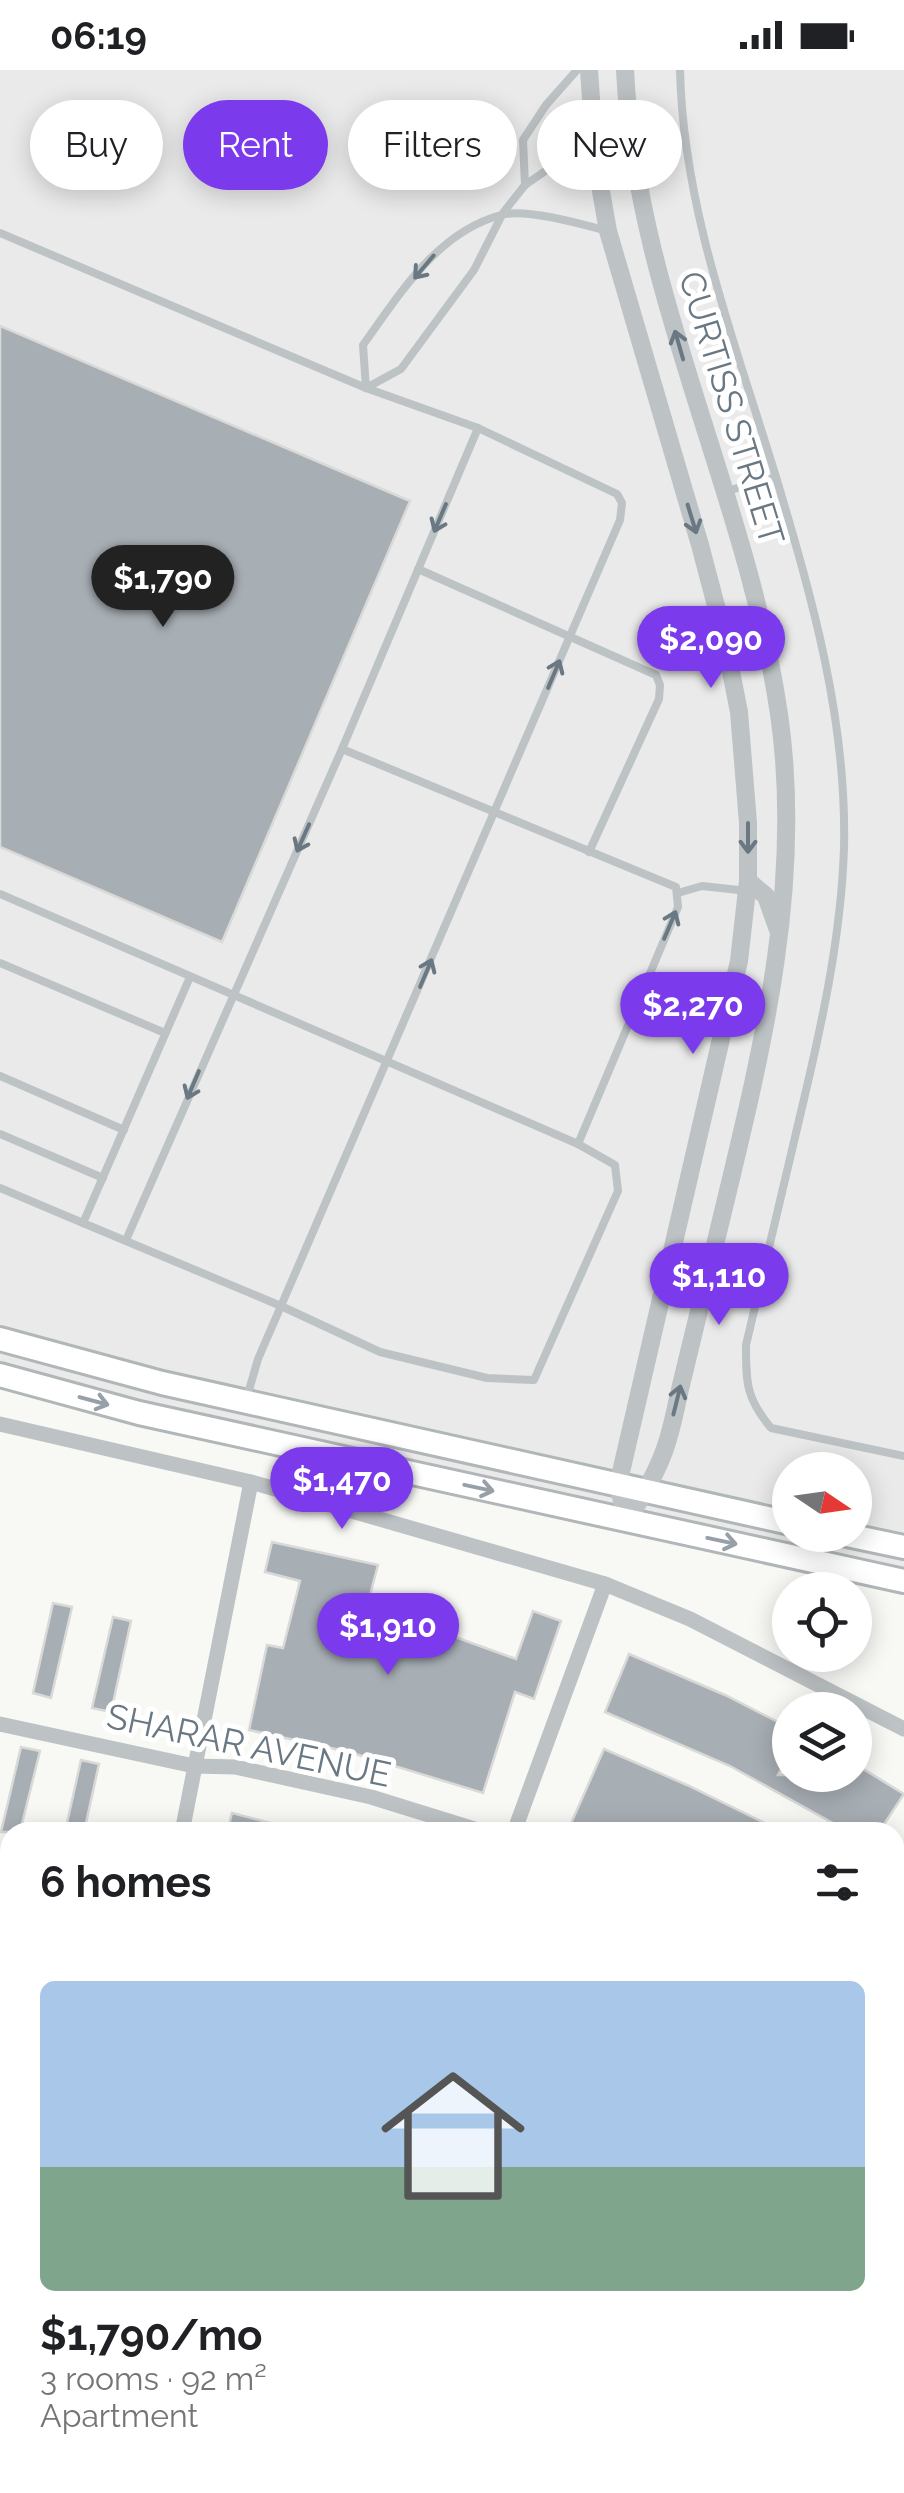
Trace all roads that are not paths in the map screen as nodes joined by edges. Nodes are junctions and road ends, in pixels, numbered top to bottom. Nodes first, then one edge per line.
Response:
1 (578, 70) edge
2 (588, 70) edge
3 (625, 70) edge
4 (680, 70) edge
5 (590, 100) edge
6 (628, 100) edge
7 (537, 176) edge
8 (526, 184) junction
9 (601, 190) edge
10 (639, 190) edge
11 (503, 213) junction
12 (608, 231) junction
13 (0, 233) edge
14 (366, 388) junction
15 (478, 428) junction
16 (776, 477) junction
17 (724, 492) junction
18 (418, 569) junction
19 (570, 636) junction
20 (342, 749) junction
21 (495, 813) junction
22 (589, 852) junction
23 (748, 886) junction
24 (678, 893) junction
25 (0, 894) edge
26 (780, 936) junction
27 (0, 963) edge
28 (190, 977) junction
29 (232, 996) junction
30 (165, 1034) junction
31 (388, 1062) junction
32 (0, 1076) edge
33 (124, 1130) junction
34 (0, 1134) edge
35 (578, 1144) junction
36 (103, 1178) junction
37 (0, 1188) edge
38 (83, 1222) junction
39 (126, 1240) junction
40 (280, 1306) junction
41 (0, 1339) edge
42 (0, 1375) edge
43 (246, 1402) junction
44 (0, 1424) edge
45 (904, 1456) edge
46 (251, 1482) junction
47 (618, 1485) junction
48 (646, 1492) junction
49 (772, 1519) edge
50 (627, 1520) junction
51 (872, 1540) edge
52 (904, 1547) edge
53 (904, 1581) edge
54 (605, 1584) junction
55 (0, 1724) edge
56 (904, 1730) edge
57 (194, 1766) junction
58 (184, 1822) edge
59 (450, 1822) edge
60 (518, 1822) edge

1 - 8 lane
2 - 5 street, CURTISS STREET
3 - 6 street, CURTISS STREET
4 - 16 lane
7 - 8 lane
8 - 11 lane
9 - 12 street, CURTISS STREET
17 -> 10 street, CURTISS STREET
11 - 12 lane
11 - 14 lane
11 -> 14 lane
12 -> 23 street, CURTISS STREET
13 - 14 lane
14 - 15 lane
15 -> 18 lane
15 - 19 lane
16 - 17 lane
16 - 45 lane
17 - 26 street, CURTISS STREET
18 - 19 lane
18 - 20 lane
21 -> 19 lane
19 - 22 lane
20 - 21 lane
20 -> 29 lane
21 - 22 lane
31 -> 21 lane
22 - 24 lane
23 - 24 lane
23 - 26 street
23 - 47 street, CURTISS STREET
35 -> 24 lane
25 - 28 lane
48 -> 26 street, CURTISS STREET
27 - 30 lane
28 - 29 lane
28 - 30 lane
29 - 31 lane
29 -> 39 lane
30 - 33 lane
31 - 35 lane
31 - 40 lane
32 - 33 lane
33 - 36 lane
34 - 36 lane
35 - 40 lane
36 - 38 lane
37 - 38 lane
38 - 39 lane
39 - 40 lane
40 - 43 lane
41 - 43 main road
42 -> 50 main road
43 - 47 main road
44 - 46 street
46 - 54 street
46 - 57 street
47 - 48 main road
47 - 50 street
48 - 49 main road
48 - 50 street, CURTISS STREET
50 -> 53 main road
51 - 52 main road
54 - 56 street
54 - 60 street
55 - 57 street, SHARAR AVENUE
57 - 58 street
57 - 59 street, SHARAR AVENUE

